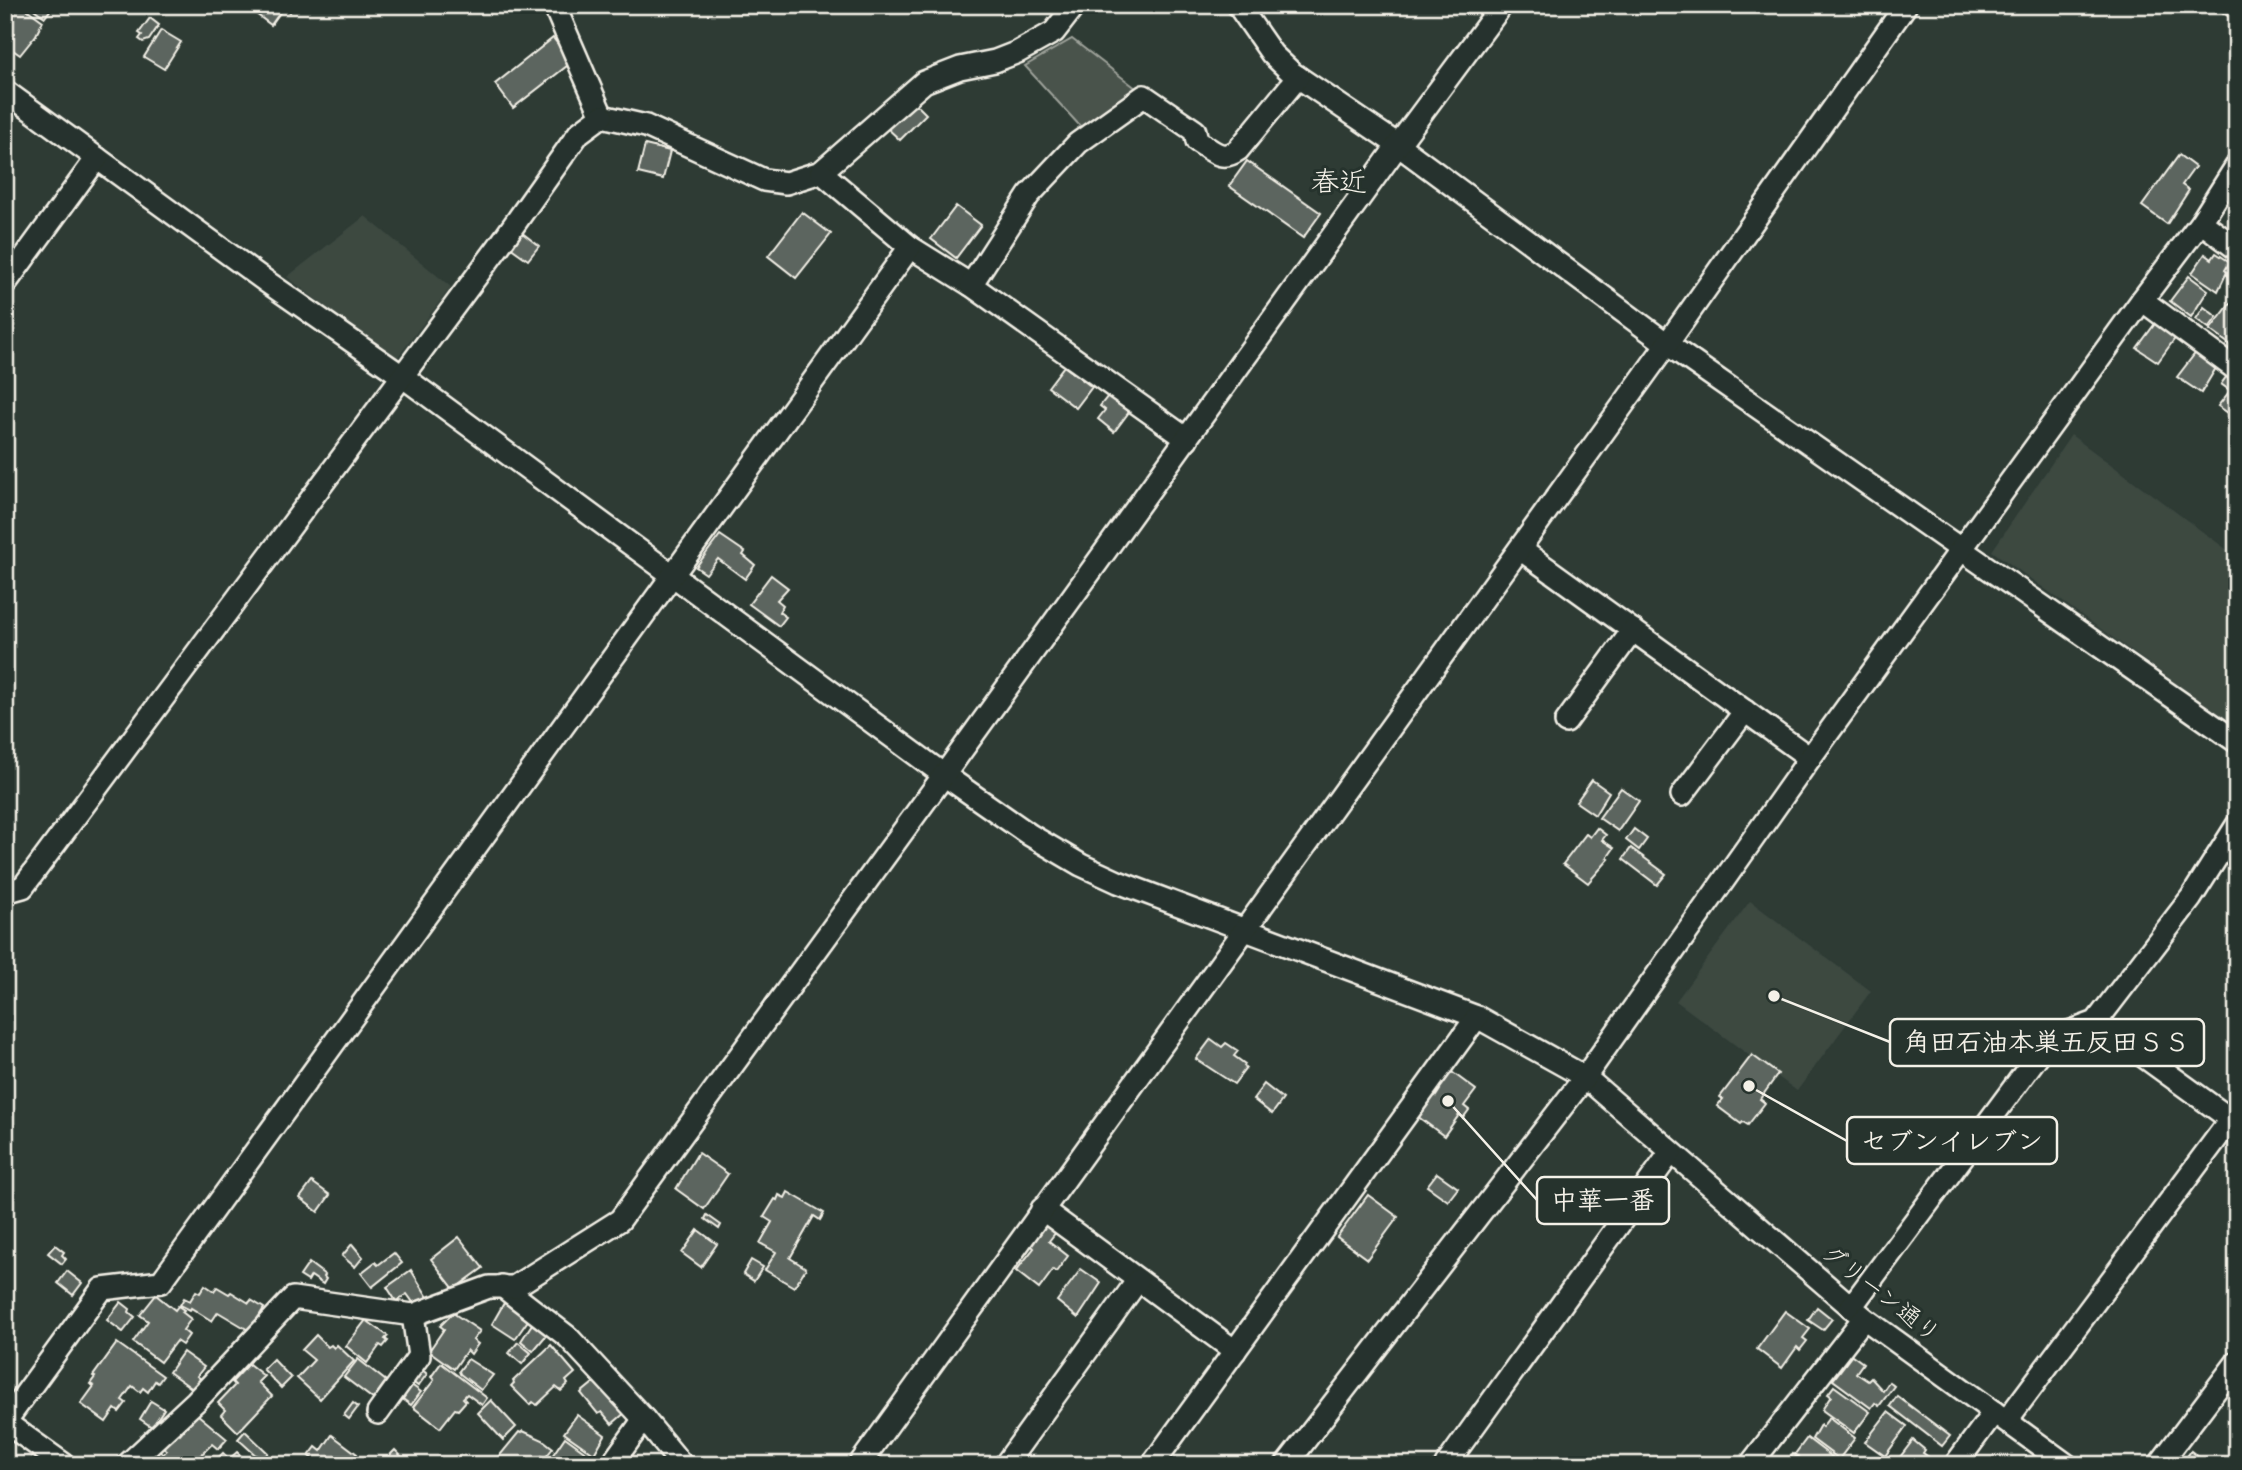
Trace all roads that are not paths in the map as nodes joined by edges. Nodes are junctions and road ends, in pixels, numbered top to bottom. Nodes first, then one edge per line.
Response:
1 (554, 5) edge
2 (1075, 5) edge
3 (1238, 5) edge
4 (1502, 5) edge
5 (1906, 5) edge
6 (1298, 77) junction
7 (5, 91) edge
8 (602, 116) junction
9 (1398, 145) junction
10 (97, 158) junction
11 (2237, 165) edge
12 (821, 172) junction
13 (2201, 222) junction
14 (910, 247) junction
15 (2237, 249) edge
16 (5, 284) edge
17 (971, 285) junction
18 (2142, 300) junction
19 (1667, 344) junction
20 (2237, 370) edge
21 (402, 376) junction
22 (1187, 439) junction
23 (1520, 549) junction
24 (1961, 550) junction
25 (672, 577) junction
26 (1633, 630) junction
27 (1745, 711) junction
28 (1566, 722) dead end
29 (2237, 742) edge
30 (1810, 758) junction
31 (944, 775) junction
32 (1682, 795) dead end
33 (2237, 825) edge
34 (5, 892) edge
35 (1244, 930) junction
36 (1477, 1017) junction
37 (2096, 1022) junction
38 (1585, 1077) junction
39 (2235, 1118) edge
40 (1671, 1152) junction
41 (1042, 1209) junction
42 (1138, 1280) junction
43 (502, 1286) junction
44 (1858, 1313) junction
45 (413, 1315) junction
46 (1235, 1350) junction
47 (2237, 1362) edge
48 (378, 1413) dead end
49 (2001, 1416) junction
50 (644, 1419) junction
51 (5, 1422) edge
52 (65, 1465) edge
53 (127, 1465) edge
54 (611, 1465) edge
55 (682, 1465) edge
56 (859, 1465) edge
57 (1004, 1465) edge
58 (1152, 1465) edge
59 (1286, 1465) edge
60 (1446, 1465) edge
61 (1749, 1465) edge
62 (1955, 1465) edge
63 (2067, 1465) edge
64 (2159, 1465) edge

1 - 8 street
2 - 12 street
3 - 6 street
4 - 9 street
5 - 19 street
6 - 9 street
6 - 17 street
7 - 10 street, グリーン通り
8 - 12 street
8 - 21 street
9 - 19 street
9 - 22 street
10 - 16 street
10 - 21 street, グリーン通り
11 - 13 street
12 - 14 street
13 - 15 street
13 - 18 street
14 - 17 street
14 - 25 street
17 - 22 street
18 - 20 street
18 - 24 street
19 - 23 street
19 - 24 street
21 - 25 street, グリーン通り
21 - 34 street
22 - 31 street
23 - 26 street
23 - 35 street
24 - 29 street
24 - 30 street
25 - 31 street, グリーン通り
25 - 51 street
26 - 27 street
26 - 28 street
27 - 30 street
27 - 32 street
30 - 38 street
31 - 35 street, グリーン通り
31 - 43 street
33 - 37 street
35 - 36 street, グリーン通り
35 - 41 street
36 - 38 street, グリーン通り
36 - 46 street
37 - 39 street
37 - 44 street
38 - 40 street, グリーン通り
38 - 59 street
39 - 49 street
40 - 44 street, グリーン通り
40 - 60 street
41 - 42 street
41 - 56 street
42 - 46 street
42 - 57 street
43 - 45 street
43 - 50 street
44 - 49 street, グリーン通り
44 - 61 street
45 - 48 street
45 - 53 street
46 - 58 street
47 - 64 street
49 - 62 street
49 - 63 street, グリーン通り
50 - 54 street
50 - 55 street
51 - 52 street

